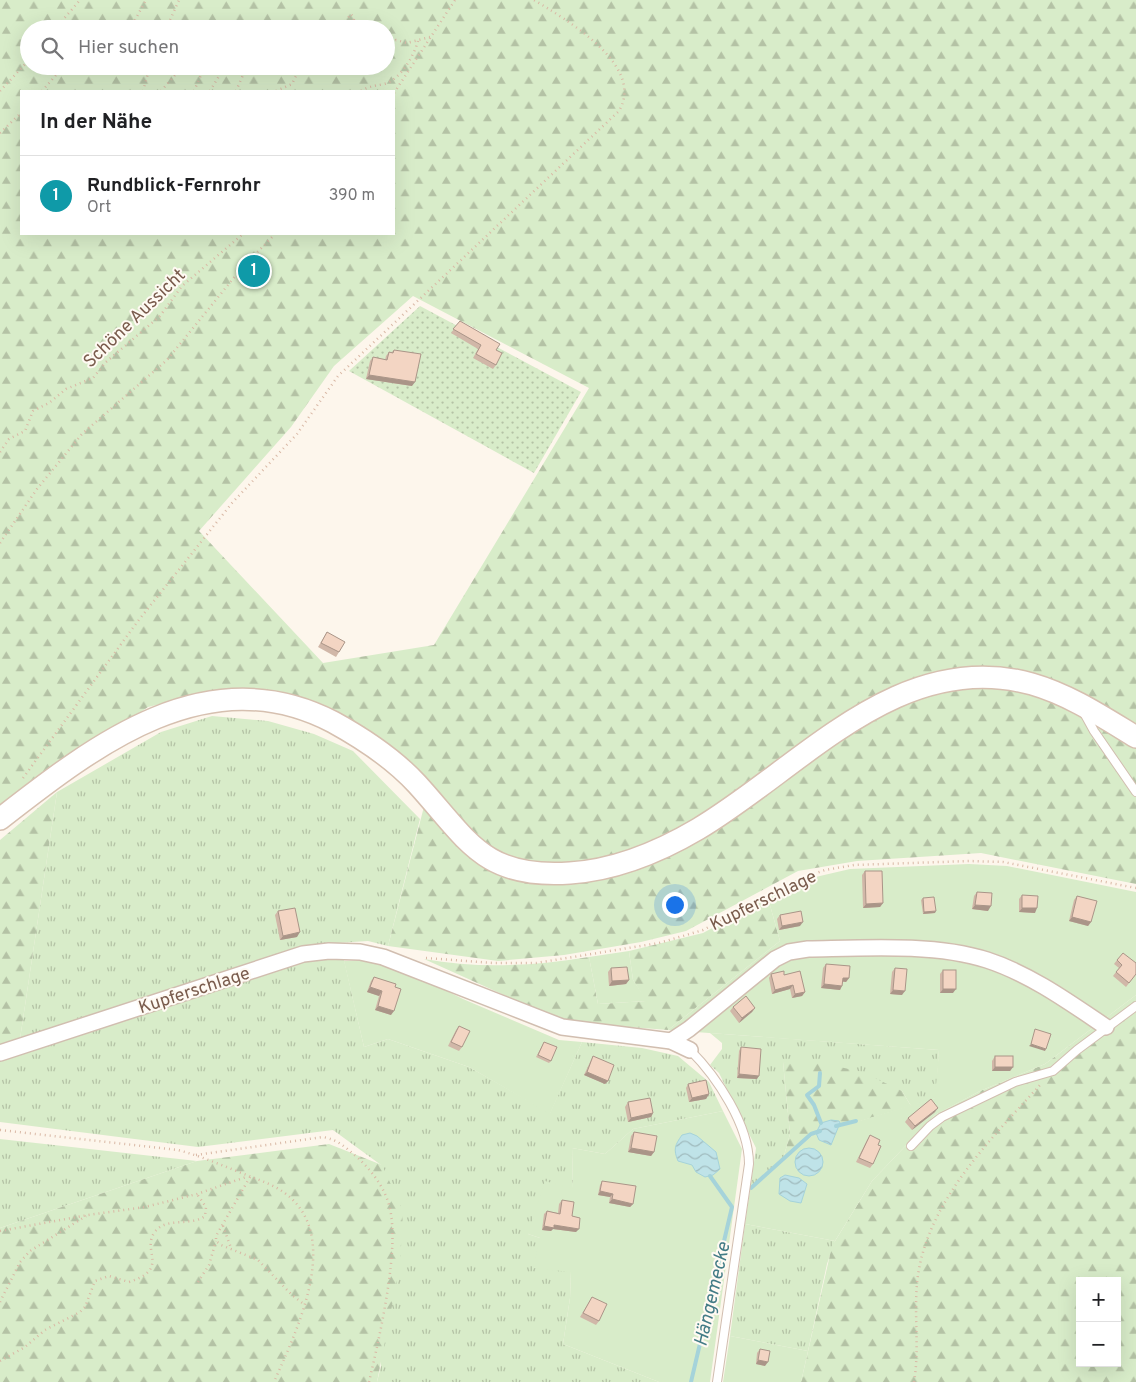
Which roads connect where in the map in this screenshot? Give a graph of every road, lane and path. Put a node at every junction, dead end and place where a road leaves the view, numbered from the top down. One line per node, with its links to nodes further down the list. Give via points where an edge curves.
1 (80, 0): 6 (path)
2 (146, 0): 7 (path)
3 (178, 0): 8 (path)
4 (455, 0): 11 (path)
5 (534, 0): 40 (path, via 614,60 623,90 619,111 338,376 296,434 232,503 144,614)
6 (63, 20)
7 (135, 20)
8 (170, 20)
9 (346, 20): 10 (path, via 351,14)
10 (354, 20)
11 (430, 37): 13 (path); 31 (path)
12 (395, 40): 13 (path)
13 (418, 41): 29 (path, via 413,55 391,81)
14 (20, 70): 30 (path)
15 (56, 75): 22 (path)
16 (147, 75): 23 (path)
17 (176, 75): 24 (path)
18 (201, 75): 25 (path)
19 (220, 75): 26 (path)
20 (243, 75): 27 (path)
21 (296, 75): 28 (path, via 292,84)
22 (43, 90)
23 (142, 90)
24 (162, 90)
25 (194, 90)
26 (211, 90)
27 (236, 90)
28 (278, 90)
29 (363, 90)
30 (0, 91)
31 (395, 91)
32 (20, 114): 33 (path)
33 (0, 133)
34 (242, 235): 36 (path, Schöne Aussicht, via 182,286 160,316 106,362 93,378 63,391 33,412 25,432 8,439)
35 (274, 235): 37 (path, via 241,269 167,360 82,434)
36 (0, 452)
37 (0, 543)
38 (1081, 705): 39 (main road); 41 (lane, via 1090,726); 42 (main road, via 1030,684 1002,679 974,678 923,686 890,699 857,718 682,839 623,863 569,873 520,870 491,860 466,841 418,785 374,746 308,711 260,700 223,699 202,703 138,726 73,763)
39 (1136, 737)
40 (21, 781)
41 (1136, 792)
42 (0, 819)
43 (1136, 888): 44 (path, Kupferschlage, via 1003,862 969,860 854,865 805,877 703,930 659,943 536,962 493,963)
44 (424, 958)
45 (1136, 1006): 46 (lane)
46 (1106, 1027): 47 (street, via 1066,1000 985,959 929,950 826,949 797,951 775,959); 50 (lane)
47 (670, 1041): 48 (street, Kupferschlage); 49 (street, Kupferschlage, via 562,1027 391,959 360,952 329,951 303,954)
48 (690, 1050): 67 (lane, via 715,1079 734,1112 749,1149)
49 (0, 1053)
50 (1053, 1071): 52 (lane, via 1015,1082 942,1117); 68 (path, via 970,1166 937,1219 918,1274)
51 (0, 1130): 53 (path, via 156,1147)
52 (911, 1146)
53 (196, 1155): 54 (path); 66 (path, via 323,1137 342,1143 374,1175 389,1205 392,1220 391,1266)
54 (249, 1176): 55 (path); 57 (path); 63 (path, via 287,1194 304,1216 311,1234 313,1258)
55 (198, 1194): 56 (path, via 145,1207); 64 (path, via 206,1207 204,1216 194,1222 177,1222 158,1229 152,1238 150,1270 129,1282 109,1276 95,1281 80,1312 45,1330)
56 (88, 1215): 58 (path); 62 (path, via 30,1251 20,1262)
57 (223, 1224): 59 (path); 60 (path)
58 (0, 1231)
59 (216, 1241): 60 (path); 61 (path, via 209,1265)
60 (232, 1250): 63 (path, via 258,1260)
61 (198, 1282)
62 (0, 1302)
63 (305, 1305): 65 (path)
64 (0, 1362)
65 (274, 1382)
66 (369, 1382)
67 (716, 1382)
68 (914, 1382)

